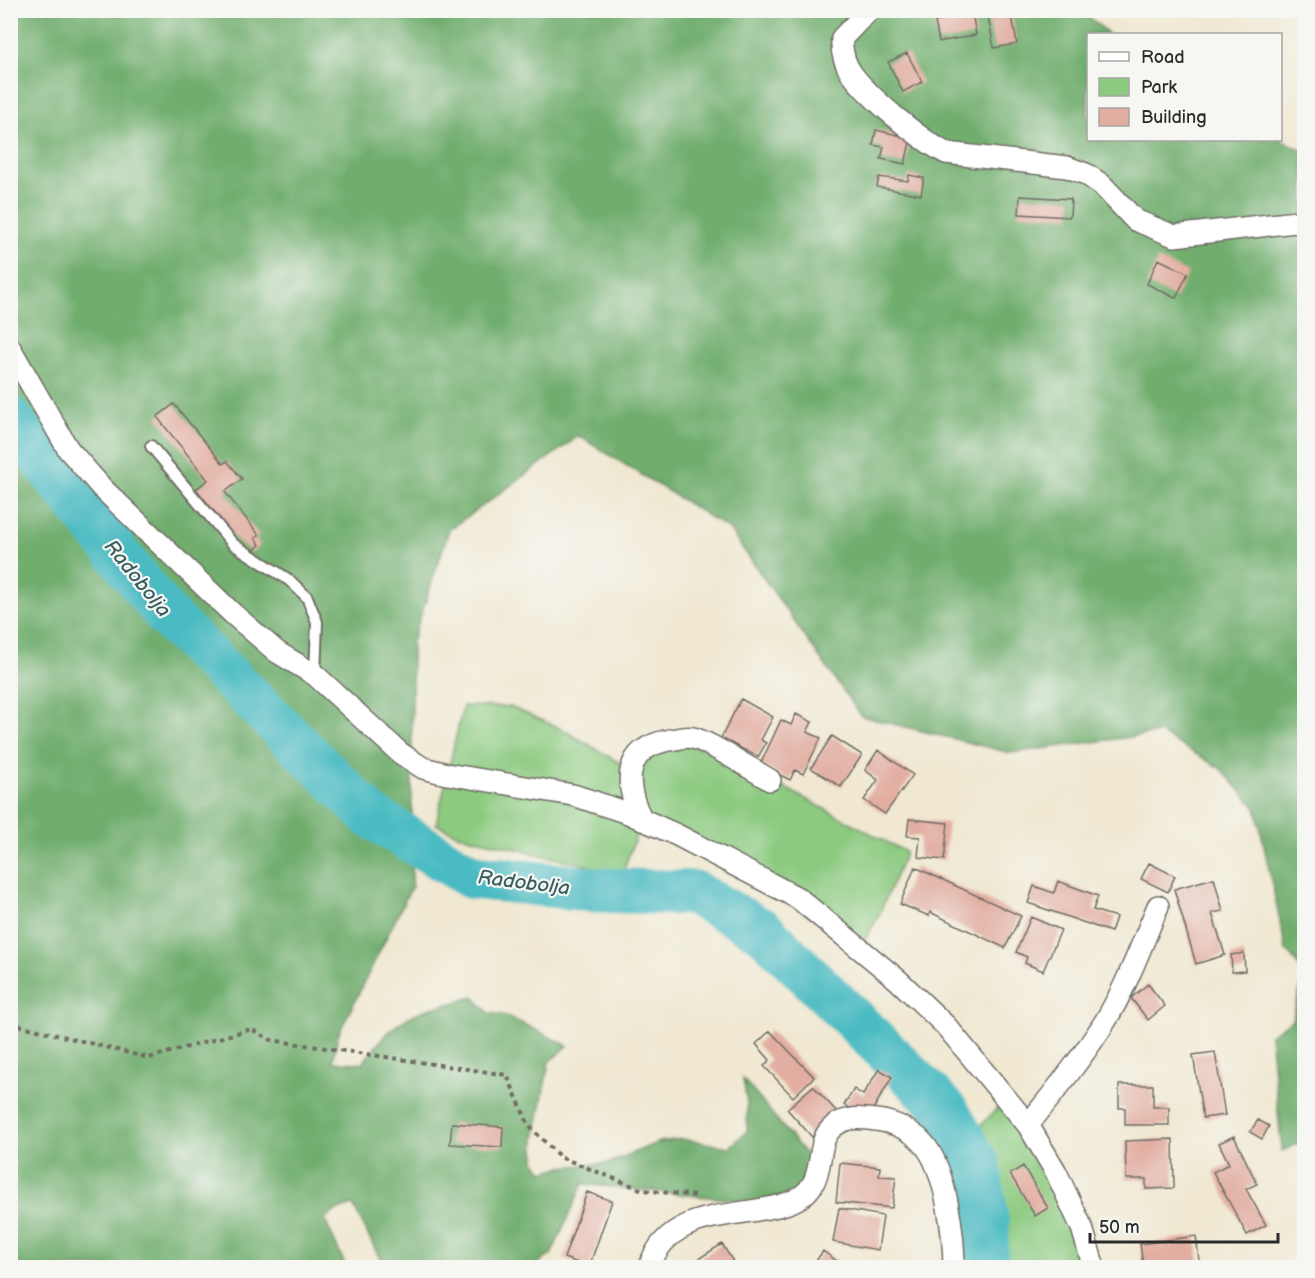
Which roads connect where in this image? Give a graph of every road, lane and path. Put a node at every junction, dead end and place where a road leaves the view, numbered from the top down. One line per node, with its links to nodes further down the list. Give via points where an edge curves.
1 (869, 10): 2 (street, via 842,38 844,60 852,74 907,126 946,153 1067,167 1102,185 1135,220 1174,236)
2 (1305, 221)
3 (10, 348): 5 (street, via 68,449 102,488 233,614 278,652)
4 (151, 446): 5 (lane, via 233,544 289,580 307,597 317,622)
5 (315, 675): 7 (street, via 400,753 423,768 573,795)
6 (770, 780): 7 (street, via 693,738 657,742 630,769 632,799)
7 (642, 820): 10 (street, via 798,898 898,980 945,1026)
8 (1158, 906): 10 (street, via 1106,1019)
9 (10, 1023): 11 (path, via 149,1058 251,1029 271,1040 507,1075 529,1126 560,1157 643,1190)
10 (1028, 1125): 14 (street, via 1082,1228)
11 (700, 1196)
12 (649, 1268): 13 (street, via 660,1244 679,1228 705,1218 786,1204 801,1197 820,1171 824,1143 831,1128 857,1118 887,1121 904,1128 927,1148 948,1211)
13 (954, 1268)
14 (1094, 1268)

